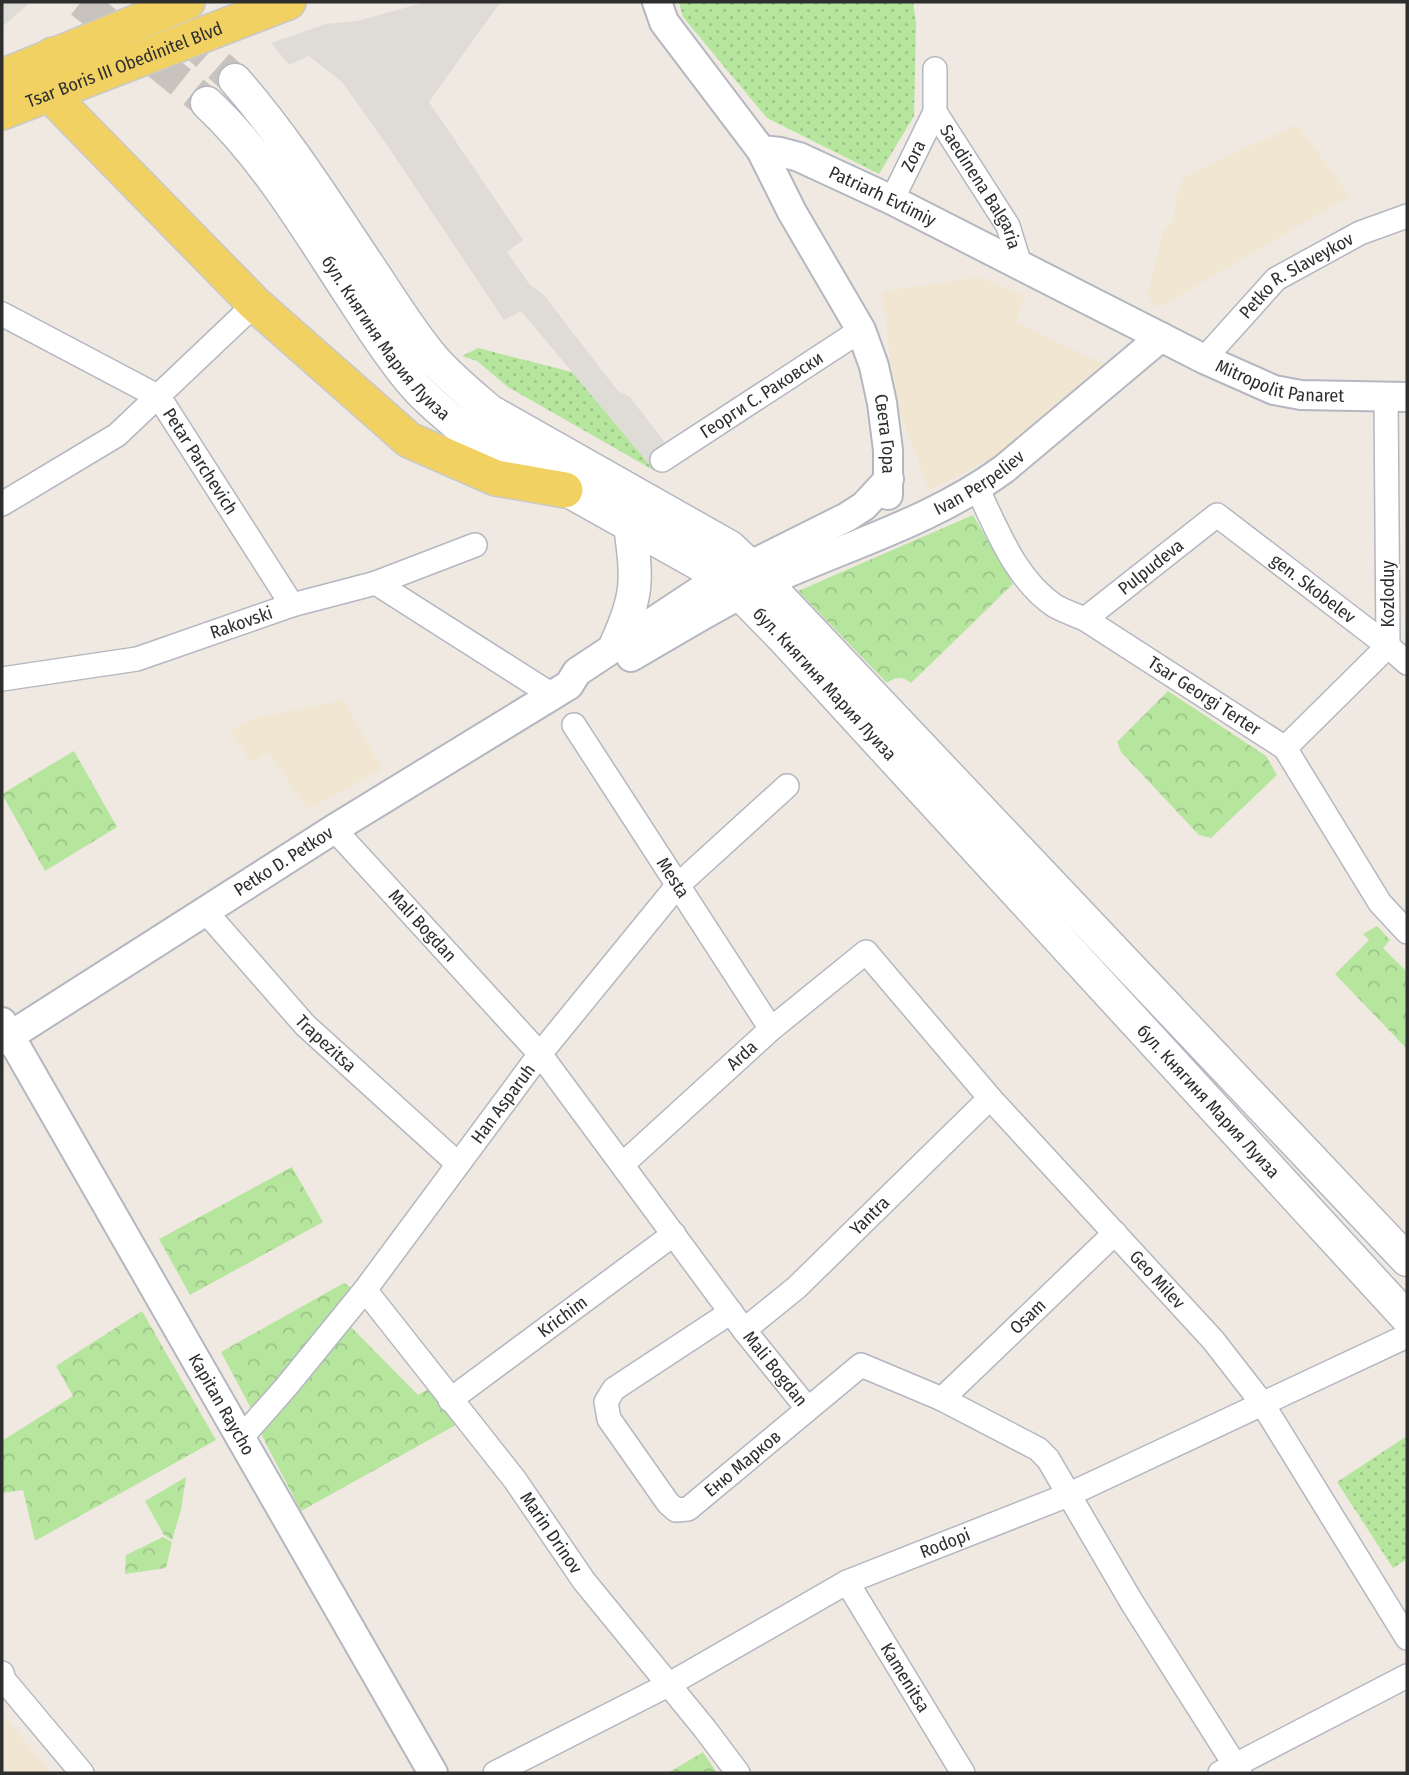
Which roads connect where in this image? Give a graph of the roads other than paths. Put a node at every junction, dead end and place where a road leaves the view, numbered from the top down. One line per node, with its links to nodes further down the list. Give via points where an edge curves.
1 (187, 2): 4 (main road, Tsar Boris III Obedinitel Blvd)
2 (288, 2): 8 (main road, Tsar Boris III Obedinitel Blvd)
3 (657, 2): 12 (street, via 664,22)
4 (53, 55): 6 (main road, Tsar Boris III Obedinitel Blvd); 8 (main road, via 44,77)
5 (935, 69): 10 (street, Saedinena Balgaria)
6 (2, 77)
7 (235, 80): 32 (main road, бул. Княгиня Мария Луиза, via 293,152 408,326 461,386 491,411 730,547)
8 (49, 93): 11 (main road, Tsar Boris III Obedinitel Blvd); 16 (main road)
9 (207, 103): 26 (main road, бул. Княгиня Мария Луиза, via 232,126 416,386 472,437)
10 (935, 111): 13 (street, Zora); 15 (street, Saedinena Balgaria, via 1008,226)
11 (2, 112)
12 (761, 150): 13 (street, Patriarh Evtimiy, via 799,157); 18 (street, Света Гора)
13 (892, 200): 15 (street, Patriarh Evtimiy)
14 (1407, 216): 20 (street, Petko R. Slaveykov, via 1360,233 1276,279)
15 (1021, 268): 19 (street, Patriarh Evtimiy)
16 (255, 304): 21 (street); 26 (main road, via 409,440 496,478)
17 (2, 314): 21 (street, Petar Parchevich)
18 (861, 330): 23 (street, Георги С. Раковски); 24 (street, Света Гора, via 882,403)
19 (1161, 337): 20 (street, Mitropolit Panaret); 25 (street, Ivan Perpeliev)
20 (1204, 359): 22 (street, Mitropolit Panaret, via 1274,390)
21 (159, 397): 27 (street, via 117,435); 34 (street, Petar Parchevich)
22 (1397, 397): 37 (street, Kozloduy)
23 (662, 460)
24 (889, 479): 30 (street, Света Гора, via 885,510); 32 (street, via 864,506)
25 (977, 488): 30 (street, Ivan Perpeliev); 35 (street, Tsar Georgi Terter, via 1026,578 1055,606)
26 (565, 490): 29 (main road, бул. Княгиня Мария Луиза)
27 (2, 504)
28 (1217, 515): 35 (street, Pulpudeva); 37 (street, gen. Skobelev)
29 (630, 525): 32 (main road, бул. Княгиня Мария Луиза); 36 (main road, via 636,583)
30 (872, 539): 32 (street, Ivan Perpeliev)
31 (475, 545): 33 (street, Rakovski)
32 (745, 580): 36 (street, Petko D. Petkov); 40 (street, Petko D. Petkov, via 581,687); 57 (main road, бул. Княгиня Мария Луиза); 59 (main road, бул. Княгиня Мария Луиза, via 799,655)
33 (376, 583): 34 (street, Rakovski); 40 (street)
34 (292, 605): 39 (street, Rakovski, via 137,659)
35 (1085, 619): 42 (street, Tsar Georgi Terter)
36 (616, 645): 40 (street, Petko D. Petkov)
37 (1388, 646): 38 (street, gen. Skobelev); 42 (street, Kozloduy)
38 (1407, 663)
39 (2, 679)
40 (560, 690): 44 (street, Petko D. Petkov)
41 (574, 725): 45 (street, Mesta)
42 (1285, 748): 47 (street, Tsar Georgi Terter, via 1380,903)
43 (787, 786): 45 (street, Han Asparuh)
44 (334, 828): 46 (street, Petko D. Petkov); 51 (street, Mali Bogdan)
45 (677, 886): 49 (street, Mesta); 51 (street, Han Asparuh)
46 (206, 912): 50 (street, Petko D. Petkov); 53 (street, Trapezitsa, via 305,1025)
47 (1407, 932)
48 (866, 953): 49 (street, Arda); 52 (street, Geo Milev)
49 (771, 1028): 54 (street, Arda)
50 (4, 1033): 66 (street, Kapitan Raycho)
51 (540, 1054): 53 (street, Han Asparuh); 54 (street, Mali Bogdan)
52 (990, 1098): 55 (street, Geo Milev); 60 (street, Yantra, via 796,1288)
53 (457, 1163): 58 (street, Han Asparuh)
54 (623, 1164): 56 (street, Mali Bogdan)
55 (1115, 1233): 62 (street, Osam); 64 (street, Geo Milev, via 1213,1340)
56 (674, 1234): 60 (street, Mali Bogdan); 63 (street, Krichim)
57 (1407, 1260)
58 (365, 1290): 63 (street, Marin Drinov); 66 (street, Han Asparuh)
59 (1407, 1318)
60 (738, 1321): 65 (street, Mali Bogdan); 68 (street, Yantra, via 614,1389 606,1402 609,1419)
61 (1407, 1336): 64 (street, Rodopi)
62 (942, 1399): 65 (street, Mali Bogdan, via 861,1365); 67 (street, Mali Bogdan, via 1038,1449)
63 (450, 1400): 73 (street, Marin Drinov)
64 (1262, 1403): 67 (street, Rodopi); 70 (street, Geo Milev)
65 (807, 1408): 68 (street, Еню Марков, via 688,1509)
66 (241, 1438): 76 (street, Kapitan Raycho)
67 (1068, 1495): 69 (street, Rodopi); 74 (street, Mali Bogdan)
68 (676, 1510)
69 (847, 1583): 73 (street, Rodopi); 79 (street, Kamenitsa)
70 (1407, 1638)
71 (2, 1673): 75 (street)
72 (1407, 1676): 74 (street)
73 (668, 1685): 77 (street, Rodopi); 78 (street, Marin Drinov)
74 (1232, 1771)
75 (82, 1773)
76 (433, 1773)
77 (495, 1773)
78 (738, 1773)
79 (963, 1773)

